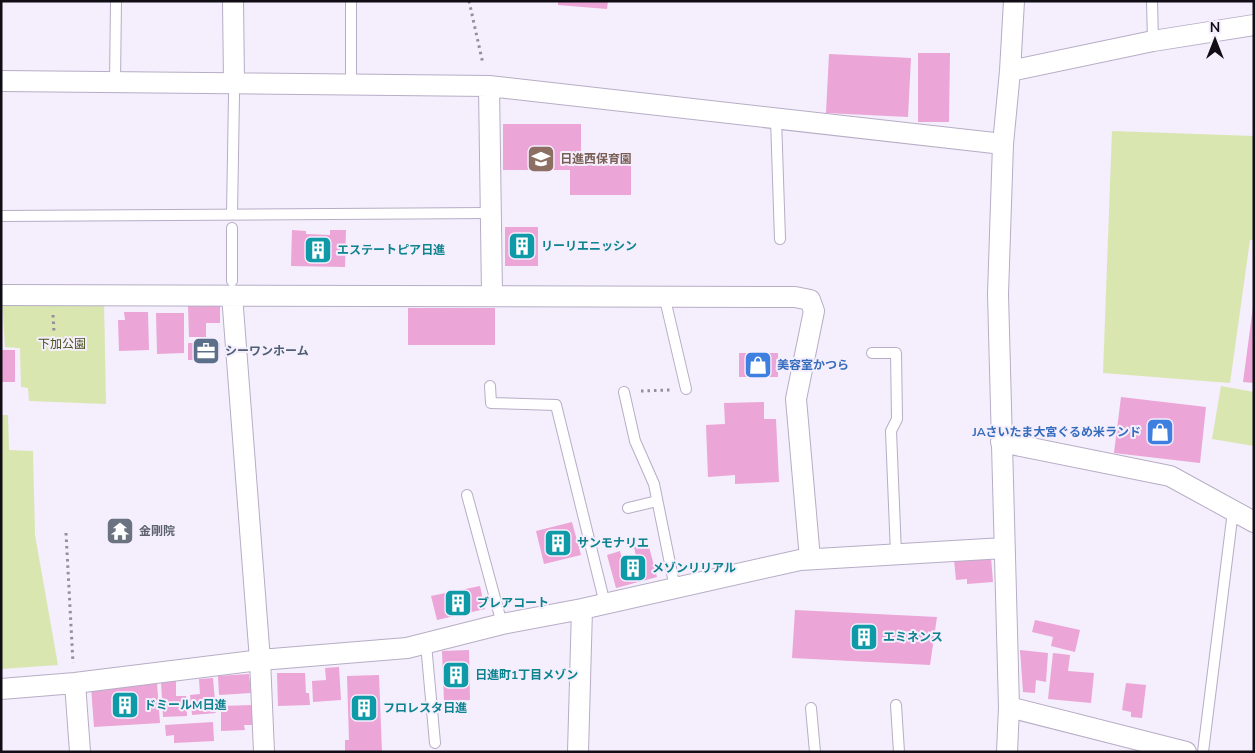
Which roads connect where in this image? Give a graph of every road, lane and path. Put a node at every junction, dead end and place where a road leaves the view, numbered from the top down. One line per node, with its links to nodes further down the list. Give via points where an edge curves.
1 (116, 1): 11 (lane)
2 (233, 1): 14 (street)
3 (352, 1): 12 (lane)
4 (469, 1): 13 (path)
5 (1014, 1): 9 (street)
6 (1152, 1): 8 (lane)
7 (1254, 26): 8 (street)
8 (1153, 41): 9 (street)
9 (1010, 71): 16 (street)
10 (1, 81): 11 (street)
11 (114, 82): 14 (street)
12 (351, 85): 13 (street); 14 (street)
13 (489, 86): 15 (street); 17 (street)
14 (234, 89): 18 (lane)
15 (776, 119): 16 (street); 21 (lane)
16 (1003, 144): 30 (street, via 998,294)
17 (489, 213): 18 (lane); 23 (street)
18 (232, 214): 19 (lane)
19 (1, 216)
20 (232, 228): 22 (lane)
21 (780, 239)
22 (232, 288): 23 (street); 24 (street); 45 (street)
23 (492, 294): 25 (street)
24 (1, 295)
25 (664, 295): 28 (lane); 39 (street, via 795,296 810,300 814,311 796,399)
26 (872, 353): 38 (lane, via 896,353 897,419 891,431)
27 (490, 386): 41 (lane, via 491,404 556,405)
28 (686, 389): 29 (path)
29 (624, 392): 32 (lane, via 635,441 654,484)
30 (1001, 442): 34 (street, via 1170,476); 37 (street)
31 (467, 494): 43 (lane)
32 (657, 502): 33 (lane); 40 (lane)
33 (628, 508)
34 (1233, 511): 35 (street); 59 (lane)
35 (1254, 522)
36 (66, 533): 46 (path)
37 (1004, 548): 38 (street); 49 (street)
38 (896, 554): 39 (street)
39 (810, 559): 40 (street)
40 (675, 588): 41 (street)
41 (605, 604): 42 (street)
42 (582, 609): 43 (street); 54 (street)
43 (502, 624): 44 (street)
44 (426, 644): 45 (street); 51 (lane)
45 (260, 660): 46 (street); 53 (street)
46 (74, 683): 47 (street); 52 (street)
47 (1, 689)
48 (896, 705): 56 (lane)
49 (1010, 707): 57 (street); 58 (street)
50 (811, 708): 55 (lane)
51 (435, 743)
52 (80, 752)
53 (264, 752)
54 (578, 752)
55 (815, 752)
56 (899, 752)
57 (1007, 752)
58 (1186, 752)
59 (1203, 752)

